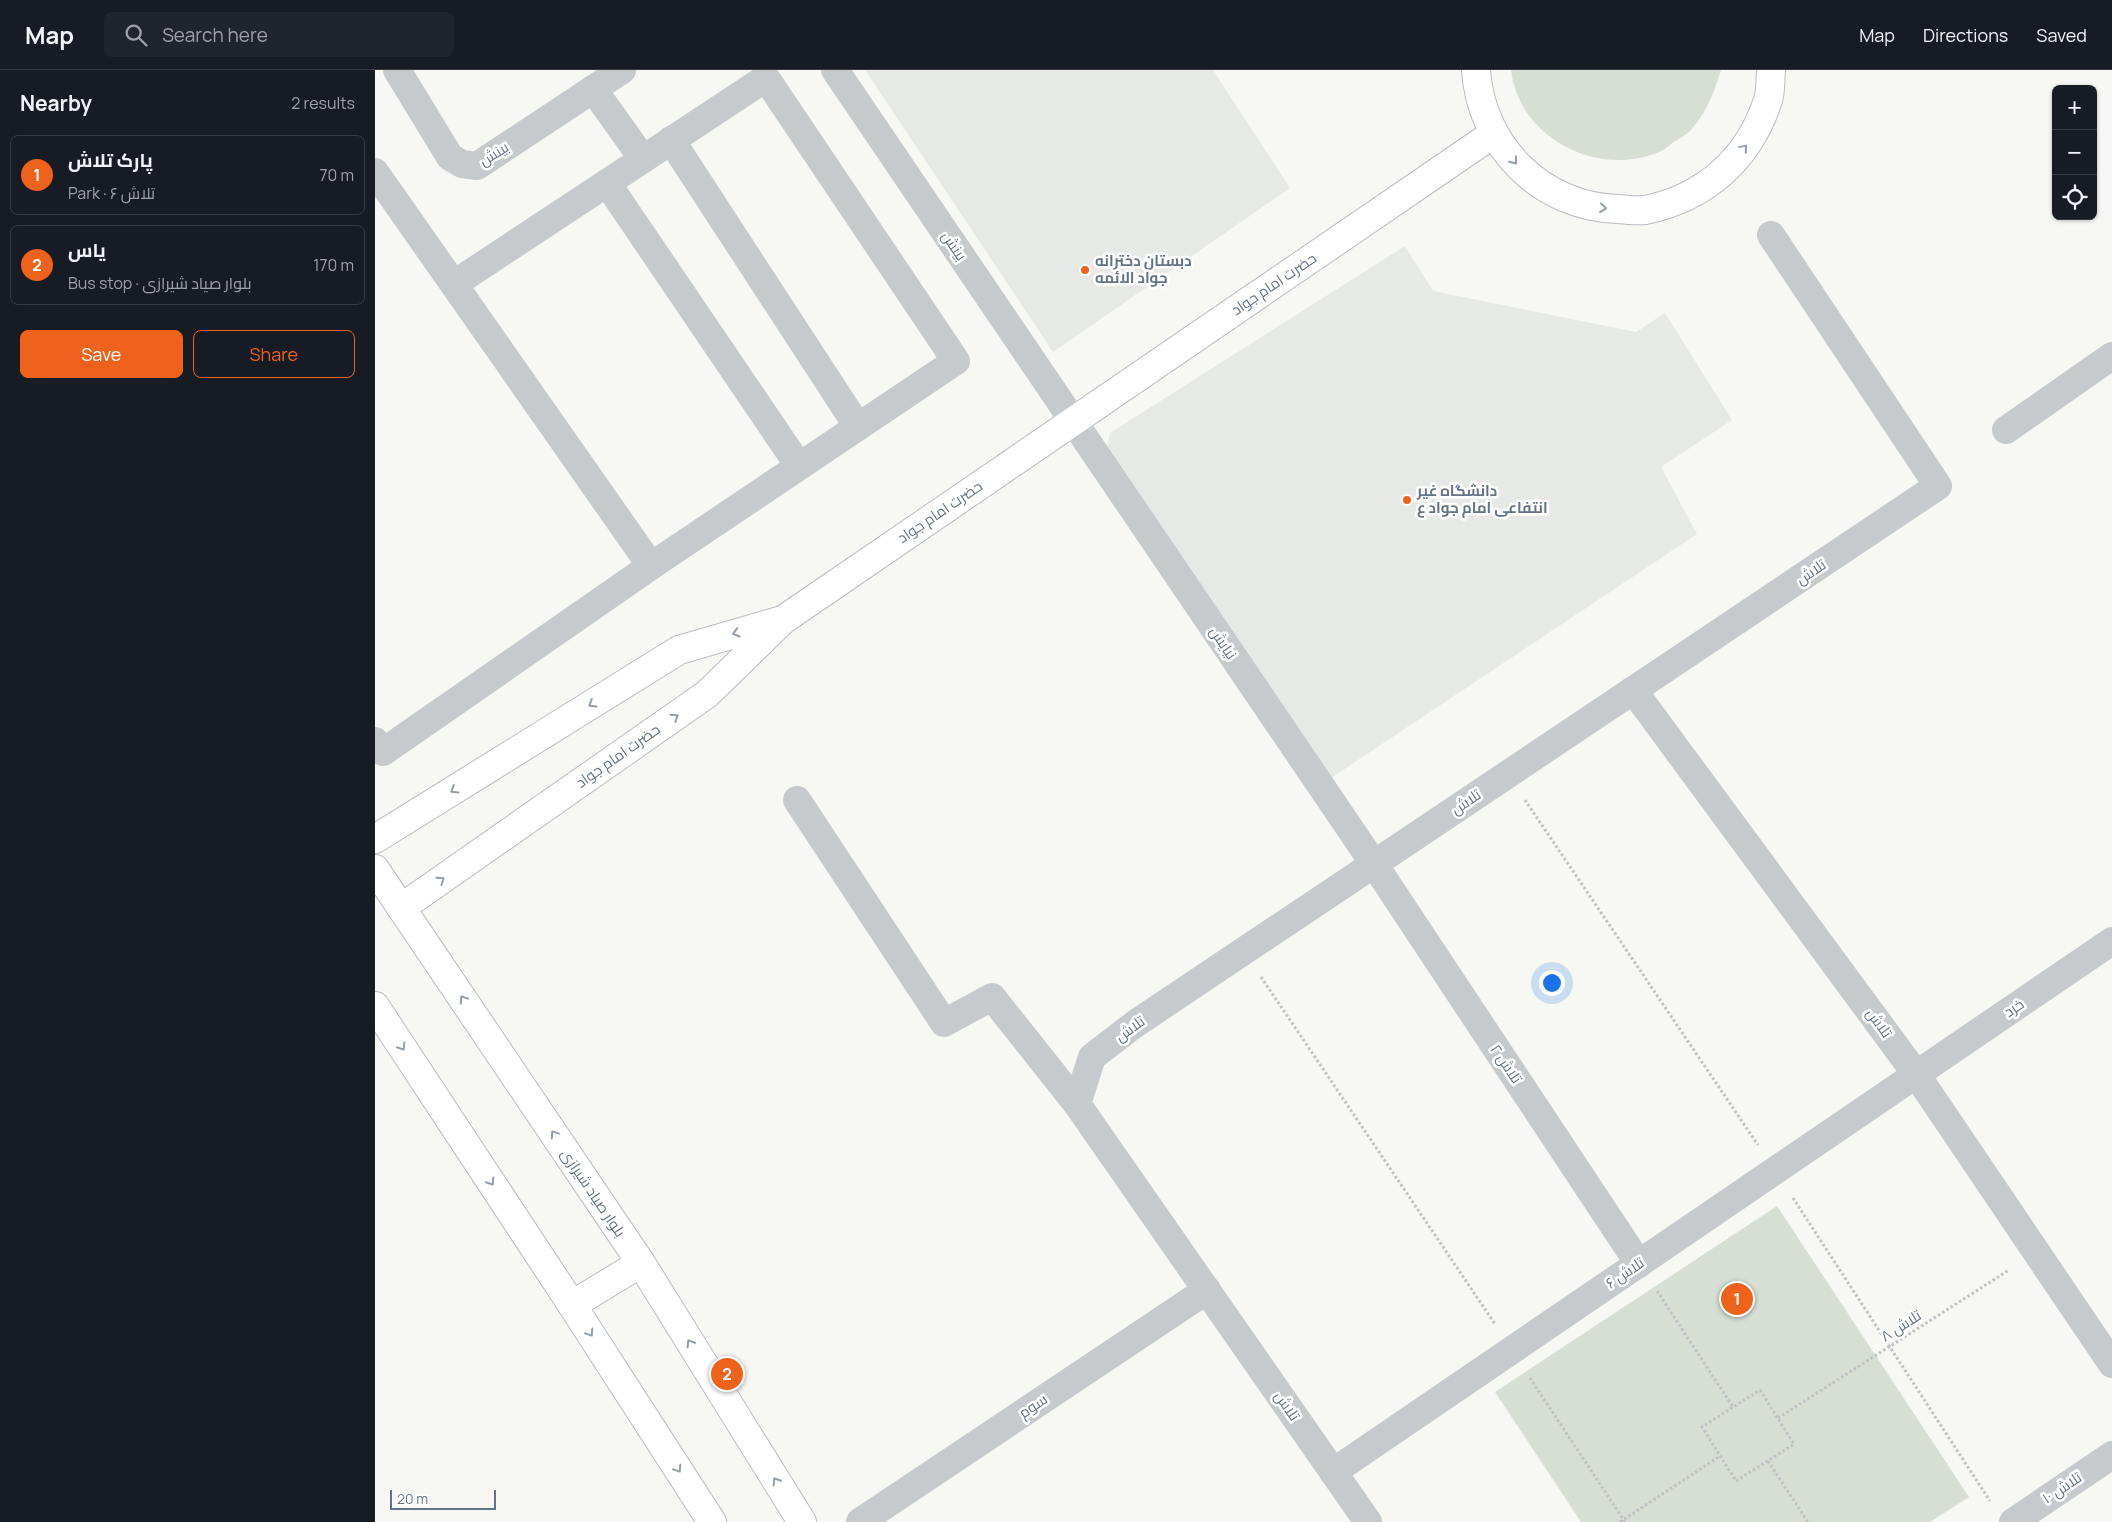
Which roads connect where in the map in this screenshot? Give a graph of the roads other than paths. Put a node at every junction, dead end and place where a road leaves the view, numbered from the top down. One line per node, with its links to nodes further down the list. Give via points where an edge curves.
1 (397, 70): 6 (street, بینش, via 450,158 469,166 477,166)
2 (622, 70): 6 (street, بینش)
3 (835, 70): 15 (street, بینش)
4 (1476, 70): 7 (street, via 1477,92)
5 (1771, 70): 7 (street, one-way to 5, via 1520,169 1556,195 1599,209 1643,210 1686,198 1723,174 1751,140 1768,99)
6 (593, 89): 9 (street)
7 (1493, 134): 15 (street, حضرت امام جواد)
8 (671, 140): 9 (street); 16 (street); 16 (street, via 766,78 956,361)
9 (643, 159): 11 (street)
10 (375, 172): 13 (street)
11 (607, 183): 13 (street); 18 (street)
12 (1771, 235): 21 (street, تلاش, via 1938,486)
13 (454, 284): 19 (street)
14 (2112, 356): 17 (street)
15 (1073, 422): 20 (street, حضرت امام جواد); 25 (street, نیایش)
16 (859, 427): 18 (street)
17 (2006, 430)
18 (799, 466): 19 (street)
19 (651, 566): 22 (street, via 383,752)
20 (783, 620): 24 (street, one-way to 24, via 679,650); 27 (street, حضرت امام جواد, one-way to 20, via 707,694)
21 (1633, 690): 25 (street, تلاش); 30 (street, تلاش)
22 (375, 741)
23 (797, 800): 31 (street, via 944,1023 992,997)
24 (375, 839)
25 (1374, 864): 31 (street, تلاش, via 1135,1024 1092,1058); 33 (street, تلاش ۲)
26 (375, 869): 27 (street, بلوار صیاد شیرازی)
27 (401, 908): 32 (street, بلوار صیاد شیرازی, one-way to 27)
28 (2112, 941): 30 (street, خرد)
29 (375, 1006): 35 (street, one-way to 35)
30 (1916, 1074): 33 (street, تلاش ۶); 36 (street, تلاش)
31 (1077, 1104): 34 (street, تلاش)
32 (641, 1263): 35 (street); 40 (street, بلوار صیاد شیرازی, one-way to 32)
33 (1639, 1264): 38 (street, تلاش ۶)
34 (1207, 1290): 38 (street, تلاش); 41 (street, سوم)
35 (572, 1304): 39 (street, one-way to 39)
36 (2112, 1364)
37 (2112, 1455): 43 (street, تلاش ۱۰)
38 (1333, 1472): 42 (street, تلاش)
39 (712, 1522)
40 (802, 1522)
41 (860, 1522)
42 (1367, 1522)
43 (2013, 1522)

